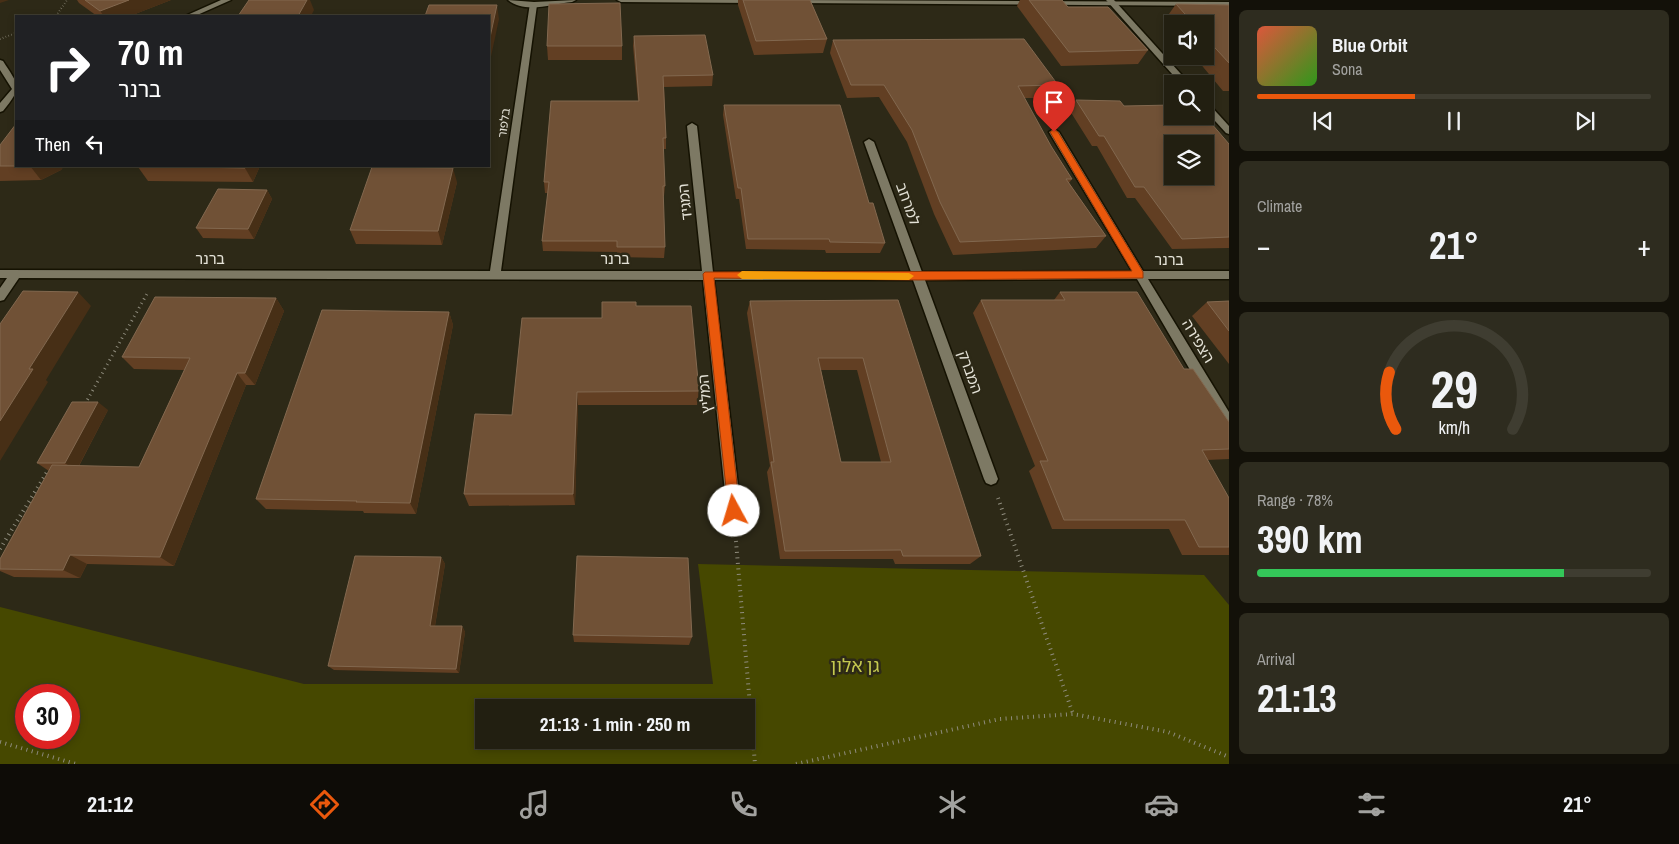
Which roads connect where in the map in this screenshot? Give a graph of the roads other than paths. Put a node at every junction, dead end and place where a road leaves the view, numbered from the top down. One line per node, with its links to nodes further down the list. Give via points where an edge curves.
1 (227, 0): 12 (street)
2 (512, 0): 11 (street)
3 (572, 0): 5 (street)
4 (621, 0): 6 (street)
5 (551, 1): 11 (street)
6 (759, 1)
7 (789, 1): 8 (street)
8 (877, 1): 9 (street)
9 (1112, 2): 10 (street); 14 (street)
10 (1229, 4)
11 (533, 5): 25 (street, בלפור)
12 (191, 15)
13 (0, 63): 15 (street)
14 (1178, 75)
15 (15, 87)
16 (15, 90): 17 (street)
17 (0, 108)
18 (1214, 115): 20 (street)
19 (692, 126): 26 (street, המגיד)
20 (1229, 131)
21 (1054, 132): 27 (street, הצפירה)
22 (869, 142): 29 (street, למרחב)
23 (0, 274): 24 (street, ברנר)
24 (16, 274): 25 (street, ברנר); 30 (street)
25 (495, 274): 26 (street, ברנר)
26 (708, 274): 29 (street, ברנר); 33 (street, המליץ)
27 (1140, 275): 28 (street, ברנר); 29 (street, ברנר); 31 (street, הצפירה)
28 (1229, 275)
29 (918, 276): 32 (street, המברק)
30 (0, 297)
31 (1229, 424)
32 (991, 479)
33 (734, 511)

